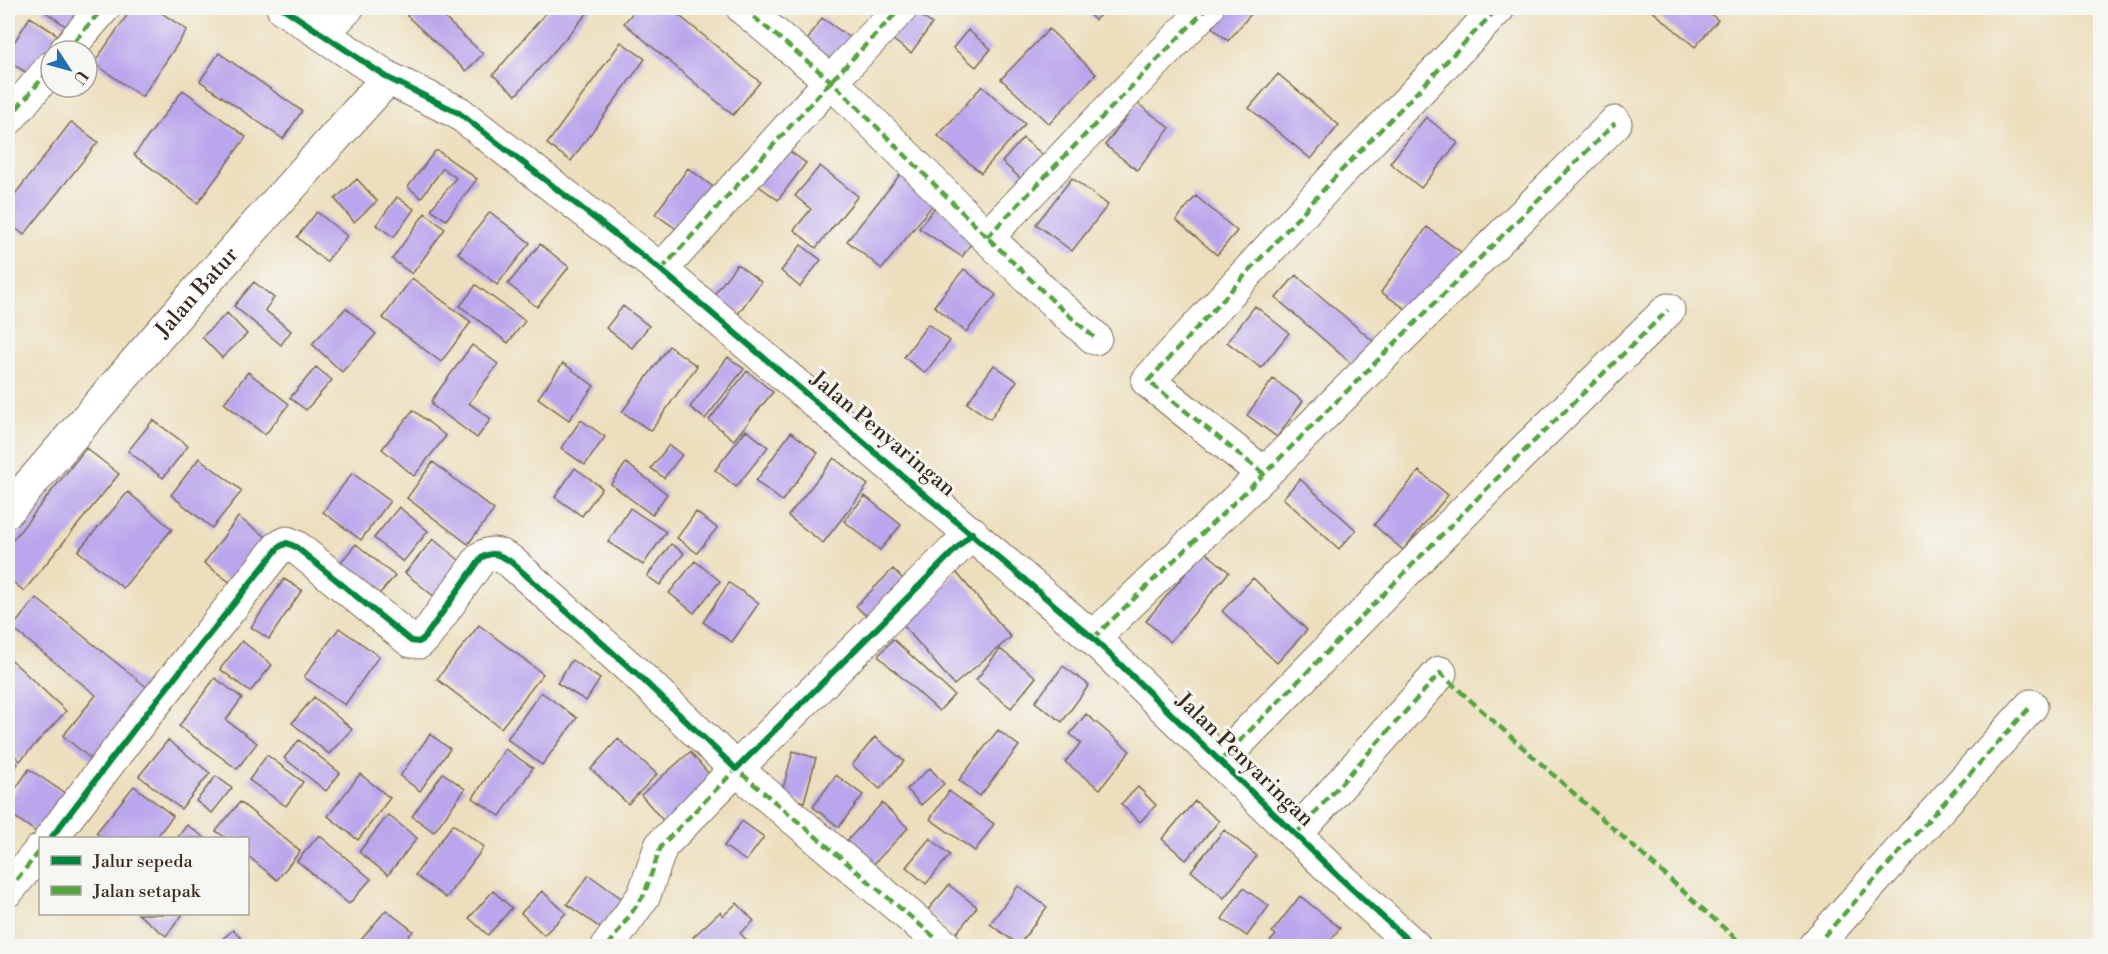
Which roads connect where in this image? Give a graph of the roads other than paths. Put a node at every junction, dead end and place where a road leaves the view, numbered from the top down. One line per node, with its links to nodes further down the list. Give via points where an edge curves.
1 (103, 8): 9 (street)
2 (283, 8): 8 (street, Jalan Penyaringan)
3 (347, 8): 8 (street)
4 (743, 8): 11 (street)
5 (901, 8): 11 (street)
6 (1207, 8): 15 (street)
7 (1498, 8): 19 (street, via 1148,381)
8 (323, 33): 10 (street, Jalan Penyaringan)
9 (76, 39)
10 (388, 78): 16 (street, Jalan Penyaringan, via 459,113); 20 (street, Jalan Batur)
11 (831, 81): 15 (street); 16 (street)
12 (39, 82): 13 (street)
13 (8, 119)
14 (1615, 123): 19 (street)
15 (987, 237): 18 (street)
16 (661, 270): 21 (street, Jalan Penyaringan)
17 (1668, 310): 25 (street)
18 (1095, 338)
19 (1264, 474): 22 (street)
20 (8, 510)
21 (972, 533): 22 (street, Jalan Penyaringan); 26 (street)
22 (1093, 638): 25 (street, Jalan Penyaringan)
23 (1440, 673): 27 (street)
24 (2031, 706): 34 (street)
25 (1220, 761): 27 (street, Jalan Penyaringan)
26 (736, 769): 28 (street, via 639,676 498,554 489,553 481,558 419,642 411,641 287,543 279,547); 31 (street, via 661,846 644,895); 32 (street)
27 (1295, 835): 33 (street, Jalan Penyaringan)
28 (52, 837)
29 (39, 852): 30 (street)
30 (8, 890)
31 (608, 946)
32 (945, 946)
33 (1414, 946)
34 (1815, 946)

